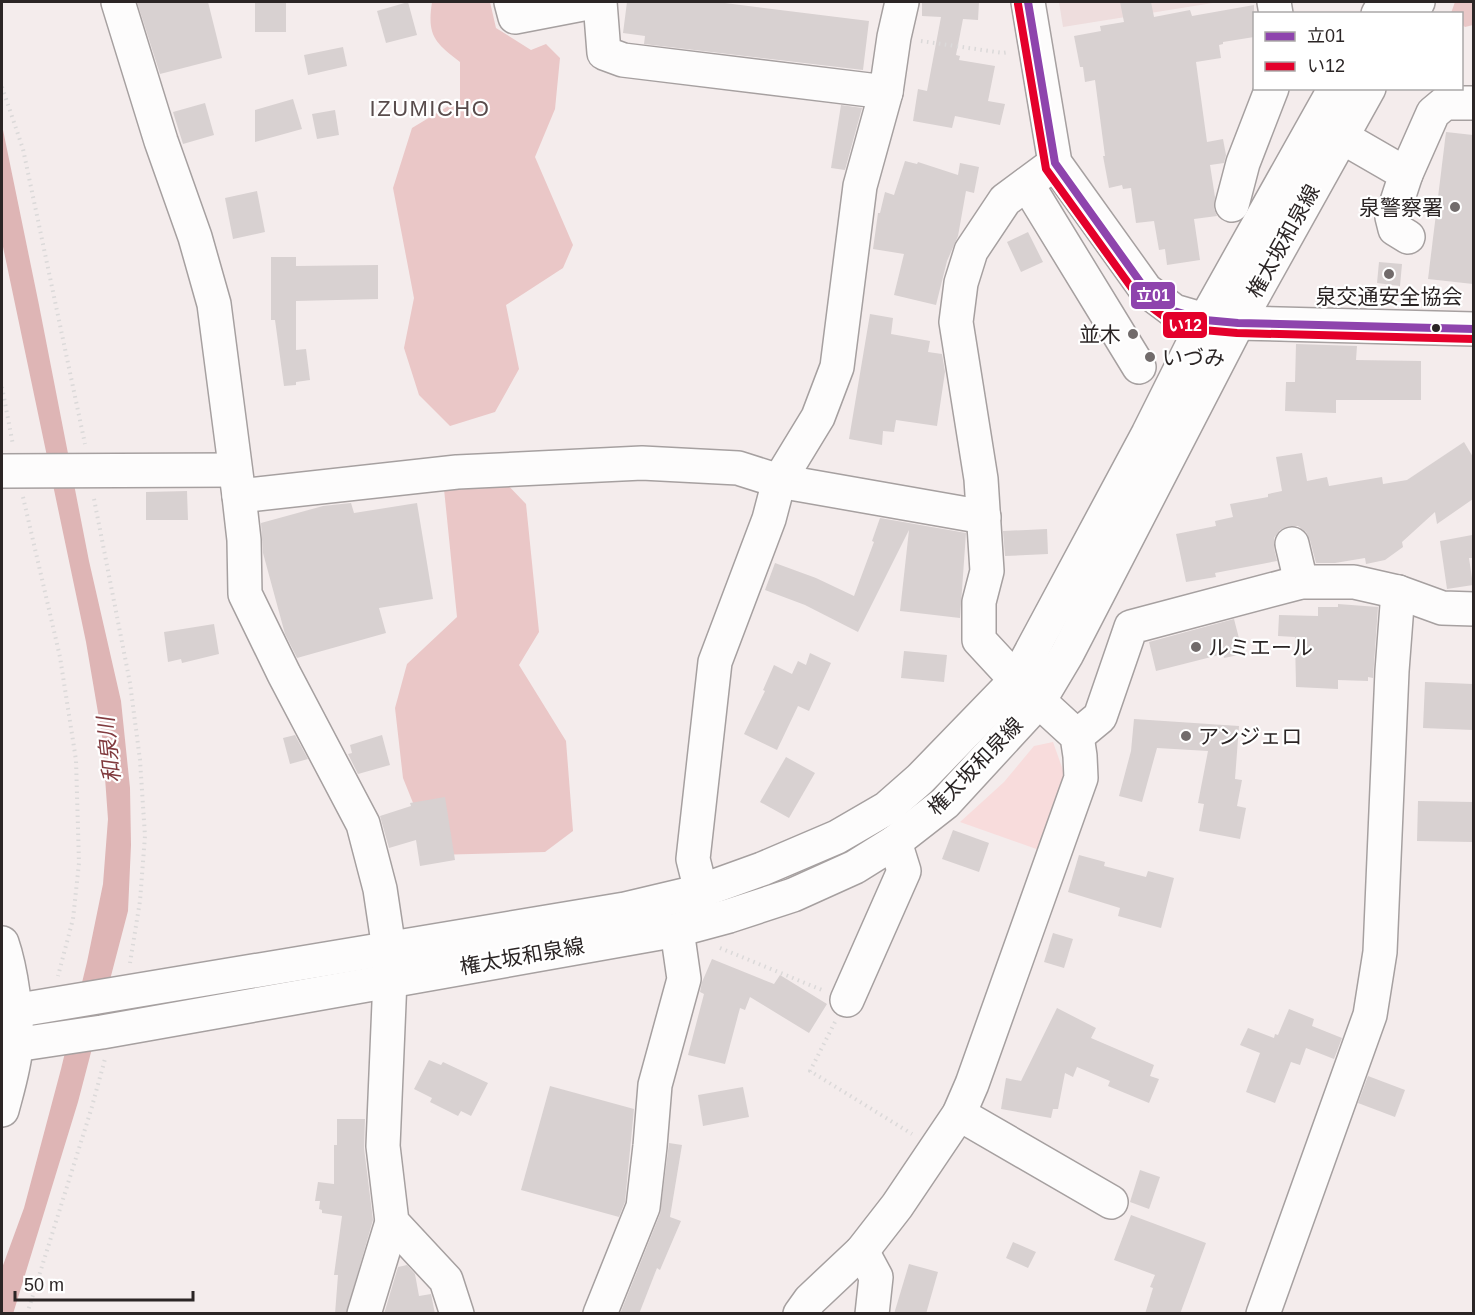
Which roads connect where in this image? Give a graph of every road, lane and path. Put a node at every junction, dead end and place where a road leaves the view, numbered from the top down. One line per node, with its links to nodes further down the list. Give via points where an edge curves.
1 (118, 2): 29 (street, via 214,304)
2 (511, 2): 3 (street, via 515,17)
3 (593, 2)
4 (600, 2): 13 (street, via 604,53 623,60)
5 (902, 2): 7 (street)
6 (1028, 2): 8 (street)
7 (894, 38): 8 (path, via 1003,53); 13 (street)
8 (1035, 46): 16 (street)
9 (2, 87): 26 (path, via 23,149)
10 (1271, 90): 19 (street, via 1243,163)
11 (1334, 90): 21 (street, 権太坂和泉線)
12 (1368, 90): 15 (street, 権太坂和泉線)
13 (886, 92): 28 (street, via 860,186 837,367 818,417)
14 (1473, 104): 17 (street, via 1445,103 1433,113)
15 (1342, 137): 17 (street); 22 (street, 権太坂和泉線)
16 (1055, 163): 18 (street); 21 (street, via 1146,290 1174,311)
17 (1407, 174): 20 (street, via 1392,218 1395,230)
18 (1027, 184): 24 (street); 30 (street, via 1005,200 971,251 961,283 956,322)
19 (1232, 205)
20 (1408, 237)
21 (1205, 320): 22 (street); 35 (street, 権太坂和泉線)
22 (1238, 323): 23 (street); 35 (street, 権太坂和泉線, via 1067,654)
23 (1473, 328)
24 (1139, 367)
25 (2, 387): 27 (path)
26 (86, 470): 27 (street); 29 (street); 43 (path, via 130,683 145,836 140,901)
27 (16, 471): 45 (path, via 60,657 76,760 79,863)
28 (779, 481): 29 (street, via 738,468 642,463); 30 (street); 38 (street, via 769,519 716,662 693,859)
29 (237, 483): 42 (street, via 245,594 363,824 380,889)
30 (984, 517): 35 (street, via 987,571 979,602 979,640)
31 (1292, 543): 32 (street)
32 (1301, 582): 33 (street, via 1354,582); 36 (street, via 1131,627 1101,717)
33 (1398, 592): 34 (street, via 1442,608); 61 (street, via 1380,952 1370,1015)
34 (1473, 609)
35 (1027, 690): 36 (street); 37 (street, 権太坂和泉線, via 945,803); 38 (street, 権太坂和泉線, via 887,808 837,837)
36 (1077, 736): 50 (street, via 1081,778)
37 (895, 842): 39 (street, 権太坂和泉線, via 855,867 793,895); 44 (street, via 904,871)
38 (701, 891): 42 (street, 権太坂和泉線)
39 (677, 930): 42 (street, 権太坂和泉線); 58 (street, via 684,979 655,1085 643,1207)
40 (2, 944): 46 (street, via 7,959)
41 (719, 947): 44 (path)
42 (389, 964): 43 (street, 権太坂和泉線); 47 (street, 権太坂和泉線); 53 (street, via 383,1146)
43 (120, 994): 45 (street, 権太坂和泉線)
44 (847, 1000): 51 (path, via 810,1071)
45 (58, 1005): 46 (street)
46 (8, 1013): 48 (street)
47 (107, 1031): 48 (street, 権太坂和泉線); 55 (path, via 91,1110)
48 (9, 1046): 49 (street)
49 (2, 1110)
50 (958, 1114): 51 (street); 52 (street)
51 (936, 1149): 54 (street)
52 (1111, 1202)
53 (392, 1222): 56 (street); 57 (street, via 446,1280)
54 (862, 1251): 59 (street); 60 (street, via 876,1277)
55 (27, 1314)
56 (364, 1314)
57 (457, 1314)
58 (600, 1314)
59 (800, 1314)
60 (872, 1314)
61 (1263, 1314)

